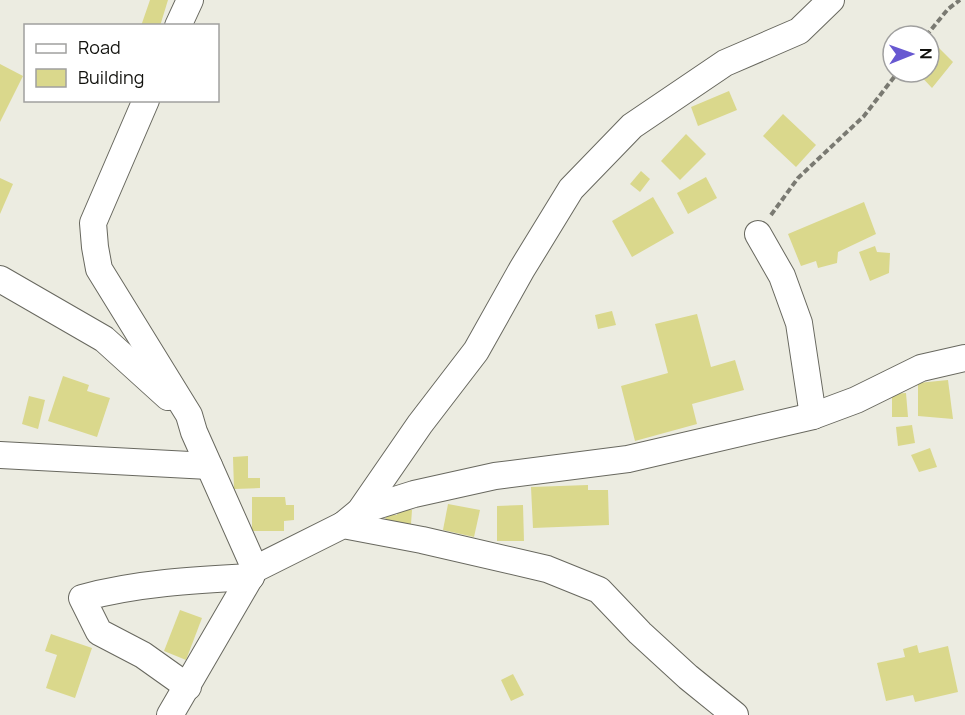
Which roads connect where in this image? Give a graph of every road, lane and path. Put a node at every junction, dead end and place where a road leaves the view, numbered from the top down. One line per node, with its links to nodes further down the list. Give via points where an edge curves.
1 (190, 0): 4 (street)
2 (831, 0): 15 (street, via 799,31 725,63 632,126 571,189 476,351)
3 (960, 0): 5 (path)
4 (179, 24)
5 (936, 24)
6 (889, 84): 8 (path, via 864,116 798,178)
7 (145, 102): 11 (street, via 93,223 95,247 99,269)
8 (758, 234): 12 (street, via 782,276 800,323)
9 (0, 279): 11 (street, via 104,339)
10 (965, 358): 12 (street, via 921,369)
11 (189, 415): 14 (street)
12 (813, 416): 15 (street, via 628,459 495,476 414,494)
13 (0, 455): 14 (street)
14 (209, 466): 16 (street)
15 (352, 518): 16 (street); 19 (street, via 422,540 547,569 599,590 640,633)
16 (253, 573): 17 (street); 17 (street, via 182,580 82,598 99,632)
17 (188, 687): 18 (street)
18 (170, 715)
19 (735, 715)

